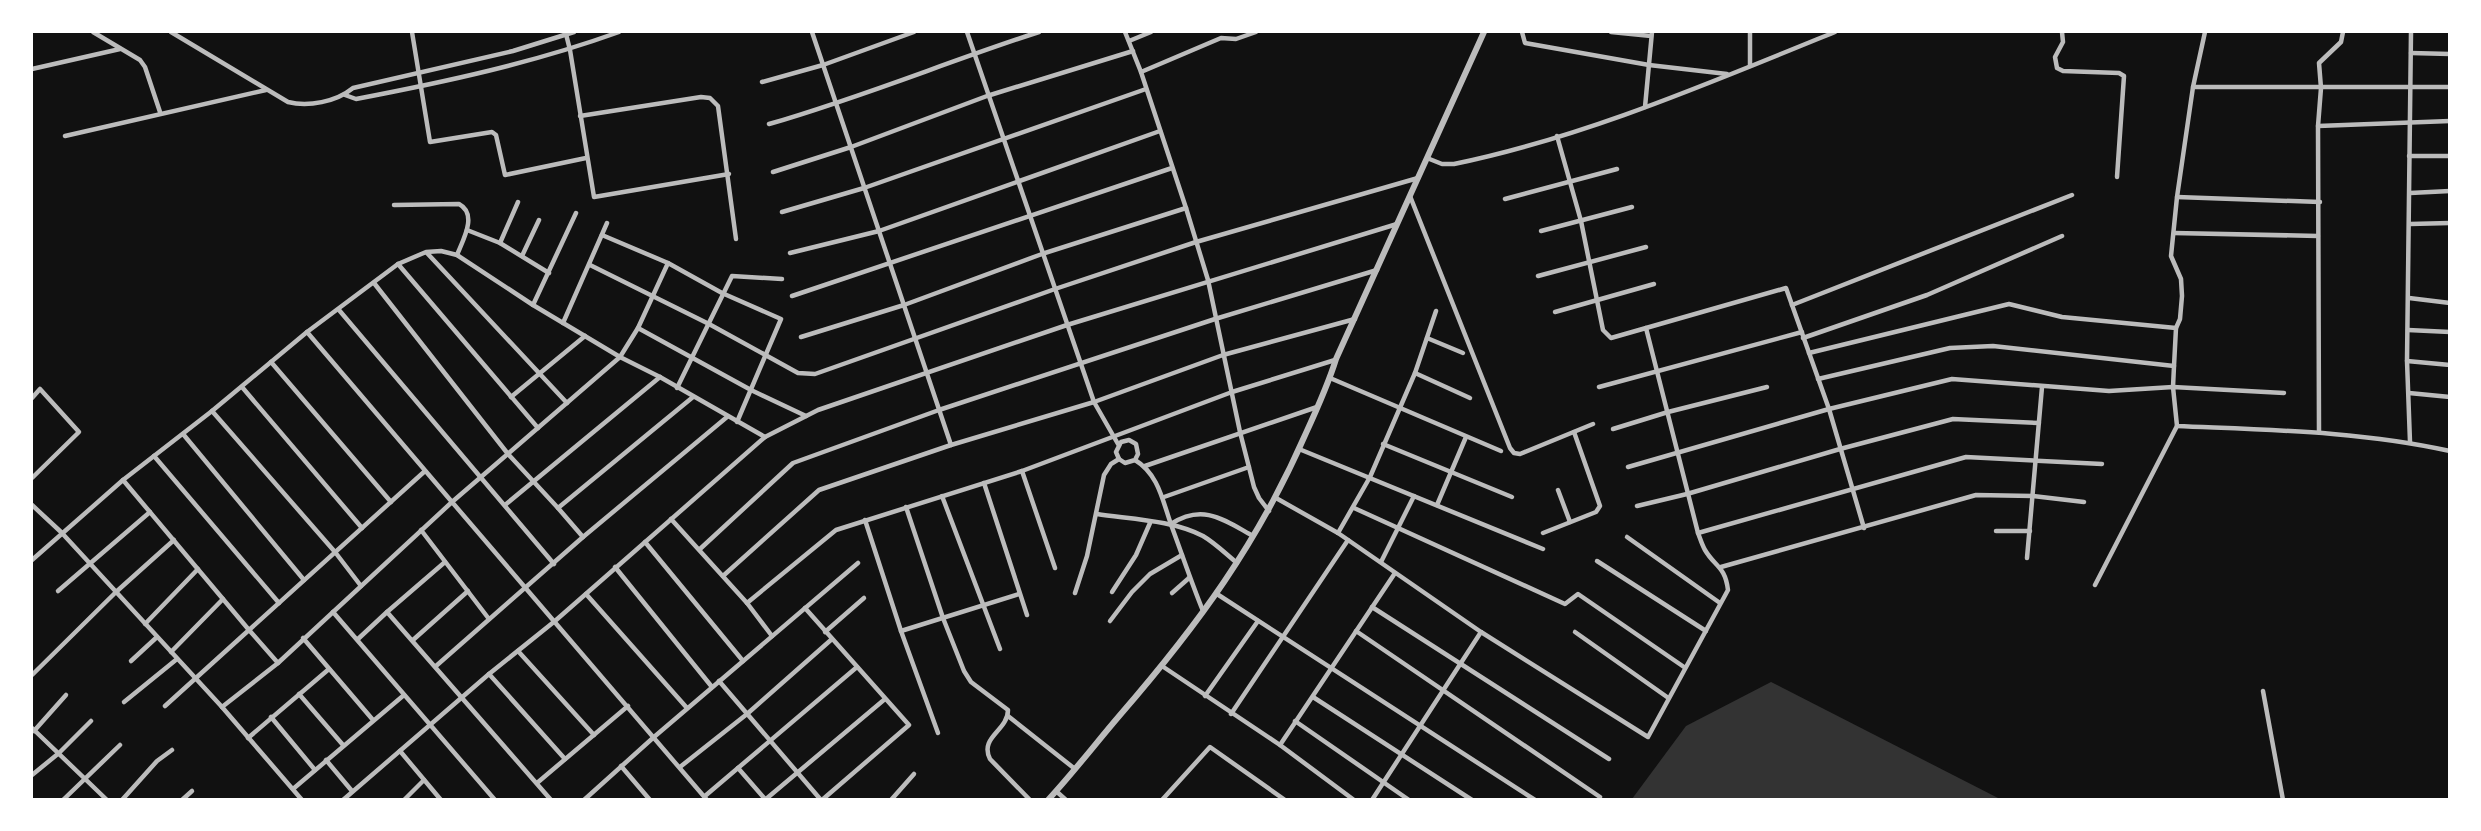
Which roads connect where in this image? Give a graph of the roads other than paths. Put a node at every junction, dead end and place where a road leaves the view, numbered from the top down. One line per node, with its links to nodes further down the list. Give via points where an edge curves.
1 (93, 32): 27 (street)
2 (171, 32): 47 (street)
3 (412, 32): 38 (street)
4 (574, 32): 23 (street)
5 (619, 32): 28 (street)
6 (812, 32): 33 (street)
7 (915, 32): 33 (street)
8 (967, 32): 30 (street)
9 (1039, 32): 30 (street)
10 (1125, 32): 26 (street)
11 (1151, 32): 26 (street)
12 (1234, 32): 25 (street)
13 (1256, 32): 25 (street)
14 (1484, 32): 66 (street)
15 (1522, 32): 34 (street, via 1525,43)
16 (1611, 32): 24 (street)
17 (1751, 32): 35 (street)
18 (1835, 32): 35 (street)
19 (2062, 32): 71 (street, via 2057,68 2124,76)
20 (2205, 32): 42 (street)
21 (2343, 32): 45 (street, via 2341,42 2319,63)
22 (2411, 32): 31 (street)
23 (566, 34): 28 (street); 38 (street)
24 (1652, 34): 34 (street)
25 (1236, 39): 37 (street, via 1221,38)
26 (1129, 41): 29 (street)
27 (121, 48): 36 (street); 52 (street, via 145,67)
28 (570, 50): 41 (street); 53 (street)
29 (1133, 51): 37 (street); 49 (street)
30 (974, 53): 49 (street); 50 (street)
31 (2411, 53): 32 (street); 43 (street)
32 (2449, 54)
33 (823, 65): 40 (street); 50 (street)
34 (1649, 65): 39 (street); 51 (street)
35 (1750, 66): 39 (street)
36 (32, 69)
37 (1141, 72): 46 (street)
38 (418, 73): 41 (street); 48 (street, via 353,88)
39 (1728, 75): 51 (street)
40 (762, 82)
41 (421, 87): 48 (street, via 356,99); 65 (street, via 430,142 492,132 505,175)
42 (2193, 87): 45 (street); 80 (street)
43 (2411, 87): 44 (street); 45 (street); 54 (street)
44 (2449, 87)
45 (2321, 88): 57 (street)
46 (1146, 89): 58 (street); 61 (street)
47 (267, 90): 48 (street, via 299,105); 52 (street)
48 (345, 95)
49 (987, 96): 61 (street); 62 (street)
50 (836, 105): 56 (street); 62 (street)
51 (1645, 107): 60 (street)
52 (160, 112): 59 (street)
53 (580, 117): 65 (street); 70 (street, via 710,98 718,106)
54 (2410, 121): 55 (street); 57 (street); 63 (street)
55 (2449, 121)
56 (769, 124)
57 (2318, 125): 83 (street)
58 (1160, 131): 67 (street); 74 (street)
59 (65, 136)
60 (1557, 136): 66 (street, via 1454,164); 73 (street)
61 (1003, 140): 74 (street); 75 (street)
62 (850, 147): 69 (street); 75 (street)
63 (2409, 156): 64 (street); 77 (street)
64 (2449, 156)
65 (586, 158): 70 (street, via 594,197)
66 (1427, 158): 72 (street)
67 (1172, 168): 86 (street); 89 (street)
68 (1617, 169): 73 (street)
69 (773, 172)
70 (729, 174): 103 (street)
71 (2118, 177)
72 (1418, 178): 78 (street); 104 (street)
73 (1570, 180): 81 (street); 91 (street)
74 (1017, 181): 89 (street); 97 (street)
75 (864, 188): 87 (street); 97 (street)
76 (2449, 191): 77 (street)
77 (2410, 193): 95 (street)
78 (1410, 195): 93 (street); 204 (street, via 1510,448 1520,454)
79 (2072, 195): 133 (street)
80 (2177, 197): 83 (street); 99 (street)
81 (1505, 199)
82 (518, 202): 105 (street)
83 (2320, 202): 102 (street)
84 (394, 205): 96 (street, via 459,204 469,214)
85 (1632, 207): 91 (street)
86 (1186, 208): 104 (street); 109 (street)
87 (782, 212)
88 (576, 213): 118 (street)
89 (1030, 216): 109 (street); 115 (street)
90 (539, 220): 111 (street)
91 (1581, 221): 98 (street); 112 (street)
92 (607, 223): 100 (street)
93 (1398, 223): 117 (street); 121 (street)
94 (2449, 223): 95 (street)
95 (2410, 224): 128 (street)
96 (467, 230): 105 (street); 110 (street)
97 (879, 231): 108 (street); 115 (street)
98 (1541, 231)
99 (2174, 233): 102 (street); 144 (street, via 2171,256 2181,279 2182,296)
100 (602, 235): 113 (street); 116 (street)
101 (2062, 236): 148 (street, via 1927,295)
102 (2318, 236): 205 (street)
103 (736, 239)
104 (1196, 242): 121 (street); 124 (street)
105 (500, 243): 111 (street)
106 (1646, 247): 112 (street)
107 (426, 252): 110 (street); 114 (street); 166 (street)
108 (790, 253)
109 (1042, 254): 124 (street); 132 (street)
110 (457, 255): 131 (street)
111 (522, 256): 118 (street)
112 (1589, 261): 119 (street); 129 (street)
113 (668, 263): 125 (street); 126 (street)
114 (398, 264): 122 (street); 182 (street)
115 (890, 264): 127 (street); 132 (street)
116 (590, 265): 126 (street); 139 (street)
117 (1378, 269): 137 (street); 138 (street)
118 (550, 273): 131 (street)
119 (1538, 276)
120 (782, 279): 125 (street, via 732,276)
121 (1208, 280): 137 (street); 141 (street)
122 (374, 283): 134 (street); 219 (street)
123 (1654, 284): 129 (street)
124 (1055, 289): 141 (street); 151 (street)
125 (722, 293): 140 (street); 155 (street, via 780,319)
126 (653, 296): 140 (street); 142 (street)
127 (793, 296)
128 (2409, 298): 130 (street); 145 (street)
129 (1596, 300): 136 (street); 143 (street, via 1606,335 1611,338)
130 (2449, 303)
131 (533, 305): 139 (street)
132 (904, 305): 150 (street); 151 (street)
133 (1792, 305): 143 (street, via 1786,288); 148 (street)
134 (338, 310): 146 (street); 233 (street)
135 (1436, 311): 152 (street)
136 (1555, 312)
137 (1215, 319): 156 (street); 162 (street)
138 (1356, 319): 156 (street); 159 (street)
139 (563, 323): 149 (street)
140 (709, 324): 155 (street); 157 (street)
141 (1067, 325): 162 (street); 167 (street)
142 (638, 328): 157 (street); 158 (street)
143 (1646, 328): 165 (street)
144 (2176, 328): 154 (street, via 2062,317 2009,304); 164 (street)
145 (2408, 330): 147 (street); 160 (street)
146 (307, 332): 161 (street); 228 (street)
147 (2449, 332)
148 (1802, 335): 154 (street); 165 (street)
149 (585, 336): 158 (street); 166 (street)
150 (801, 337)
151 (915, 338): 155 (street, via 815,374 798,373); 167 (street)
152 (1427, 338): 153 (street); 168 (street)
153 (1463, 353)
154 (1809, 353): 171 (street)
155 (765, 355): 178 (street)
156 (1223, 355): 179 (street); 187 (street)
157 (694, 357): 177 (street); 178 (street)
158 (620, 358): 169 (street); 188 (street)
159 (1336, 359): 170 (street); 179 (street)
160 (2407, 361): 163 (street); 181 (street)
161 (271, 362): 172 (street); 246 (street)
162 (1081, 364): 187 (street); 192 (street)
163 (2449, 365)
164 (2174, 366): 171 (street, via 1993,346 1950,348); 176 (street)
165 (1659, 371): 173 (street); 194 (street)
166 (540, 373): 182 (street); 188 (street)
167 (927, 373): 192 (street); 195 (street)
168 (1415, 373): 186 (street); 190 (street)
169 (660, 377): 177 (street); 235 (street)
170 (1330, 378): 189 (street); 190 (street)
171 (1818, 379): 191 (street)
172 (242, 387): 193 (street); 267 (street)
173 (1599, 387)
174 (1767, 387): 194 (street)
175 (2042, 387): 176 (street, via 2109,391); 191 (street, via 1952,379); 198 (street)
176 (2173, 387): 180 (street); 200 (street)
177 (677, 388): 183 (street)
178 (751, 390): 195 (street); 197 (street)
179 (1232, 392): 203 (street); 207 (street)
180 (2284, 393)
181 (2409, 393): 184 (street); 210 (street)
182 (511, 397): 201 (street)
183 (694, 397): 196 (street); 253 (street)
184 (2449, 397)
185 (32, 398): 232 (street, via 40,390 79,432)
186 (1470, 398)
187 (1094, 402): 207 (street); 213 (street)
188 (567, 403): 201 (street)
189 (1318, 406): 203 (street); 214 (street)
190 (1400, 408): 209 (street); 212 (street)
191 (1829, 409): 215 (street); 218 (street)
192 (939, 410): 213 (street); 282 (street, via 793,463)
193 (212, 411): 206 (street); 284 (street)
194 (1668, 412): 202 (street); 218 (street)
195 (806, 416): 208 (street)
196 (727, 417): 197 (street); 276 (street)
197 (737, 422): 208 (street)
198 (2039, 423): 215 (street, via 1953,419); 223 (street)
199 (1593, 424): 204 (street)
200 (2177, 426): 205 (street); 303 (street)
201 (538, 428): 219 (street)
202 (1613, 429)
203 (1240, 432): 225 (street); 226 (street)
204 (1574, 432): 263 (street, via 1600,506)
205 (2319, 432): 210 (street)
206 (183, 434): 220 (street); 302 (street)
207 (1112, 435): 211 (street); 229 (street)
208 (765, 437): 261 (street)
209 (1466, 437): 217 (street); 230 (street)
210 (2410, 442): 216 (street)
211 (1118, 444): 221 (street); 222 (street, via 1129,440 1136,444)
212 (1383, 444): 230 (street); 231 (street)
213 (951, 445): 300 (street, via 819,491)
214 (1299, 449): 231 (street); 245 (street)
215 (1840, 449): 237 (street); 239 (street)
216 (2449, 451)
217 (1501, 452)
218 (1677, 453): 227 (street); 239 (street)
219 (508, 454): 233 (street); 235 (street)
220 (153, 456): 234 (street); 317 (street)
221 (1119, 459): 222 (street, via 1125,463); 259 (street, via 1104,474)
222 (1135, 460): 225 (street)
223 (2036, 460): 224 (street); 237 (street, via 1966,457); 242 (street)
224 (2102, 464)
225 (1145, 466): 243 (street)
226 (1249, 467): 243 (street); 256 (street, via 1259,498)
227 (1628, 467)
228 (425, 471): 246 (street); 247 (street)
229 (1022, 471): 236 (street); 298 (street)
230 (1452, 472): 244 (street); 251 (street)
231 (1370, 477): 241 (street); 255 (street)
232 (32, 478)
233 (479, 478): 247 (street); 250 (street)
234 (123, 480): 257 (street); 272 (street)
235 (533, 482): 250 (street); 253 (street)
236 (984, 483): 240 (street); 313 (street)
237 (1851, 488): 268 (street); 275 (street)
238 (1558, 490): 263 (street)
239 (1688, 494): 252 (street); 275 (street)
240 (942, 496): 254 (street); 320 (street)
241 (1414, 496): 251 (street); 266 (street)
242 (2033, 496): 248 (street); 268 (street, via 1976,495); 271 (street)
243 (1164, 497): 265 (street)
244 (1512, 497)
245 (1276, 498): 256 (street); 273 (street)
246 (391, 502): 267 (street)
247 (452, 502): 269 (street); 305 (street)
248 (2084, 502)
249 (32, 505): 258 (street)
250 (505, 505): 294 (street)
251 (1437, 505): 283 (street)
252 (1637, 506)
253 (558, 508): 276 (street)
254 (906, 508): 262 (street); 327 (street)
255 (1354, 508): 266 (street); 273 (street)
256 (1269, 511): 277 (street)
257 (150, 512): 279 (street); 291 (street)
258 (41, 514): 260 (street); 272 (street)
259 (1097, 514): 264 (street); 310 (street)
260 (32, 517)
261 (671, 519): 281 (street); 282 (street)
262 (865, 520): 318 (street, via 836,530); 334 (street)
263 (1570, 522): 274 (street)
264 (1150, 523): 265 (street); 309 (street)
265 (1171, 524): 277 (street, via 1194,513 1207,514); 285 (street); 293 (street, via 1202,536)
266 (1399, 527): 290 (street); 359 (street, via 1565,604 1578,594)
267 (362, 528): 284 (street)
268 (1864, 528): 296 (street)
269 (421, 530): 289 (street); 304 (street)
270 (1996, 531): 271 (street)
271 (2030, 531): 286 (street)
272 (61, 532): 287 (street); 291 (street)
273 (1338, 533): 280 (street)
274 (1543, 533)
275 (1698, 533): 296 (street)
276 (583, 537): 294 (street)
277 (1254, 537): 293 (street)
278 (1627, 537): 319 (street)
279 (174, 540): 297 (street); 307 (street)
280 (1348, 540): 290 (street); 343 (street)
281 (645, 542): 295 (street); 352 (street)
282 (700, 549): 300 (street)
283 (1543, 549)
284 (335, 552): 302 (street); 304 (street)
285 (1182, 555): 301 (street); 330 (street, via 1150,574)
286 (2027, 558)
287 (32, 560)
288 (1597, 561): 336 (street)
289 (445, 562): 308 (street); 324 (street)
290 (1381, 562): 299 (street)
291 (89, 563): 306 (street); 307 (street)
292 (858, 563): 322 (street)
293 (1237, 563): 314 (street)
294 (554, 564): 305 (street)
295 (615, 567): 312 (street); 365 (street)
296 (1721, 567): 319 (street, via 1728,590)
297 (198, 569): 316 (street); 332 (street)
298 (1055, 569)
299 (1395, 573): 321 (street); 338 (street)
300 (723, 576): 318 (street)
301 (1189, 578): 311 (street); 325 (street)
302 (304, 580): 317 (street)
303 (2095, 585)
304 (361, 586): 323 (street)
305 (526, 589): 328 (street); 329 (street)
306 (58, 591)
307 (116, 592): 332 (street); 362 (street)
308 (468, 592): 328 (street); 346 (street)
309 (1112, 592)
310 (1075, 593)
311 (1172, 593)
312 (586, 594): 329 (street); 380 (street)
313 (1019, 594): 320 (street); 326 (street)
314 (1217, 594): 325 (street); 331 (street)
315 (864, 598): 337 (street)
316 (223, 599): 333 (street); 349 (street)
317 (279, 603): 333 (street)
318 (747, 603): 340 (street)
319 (1720, 603): 336 (street)
320 (983, 606): 327 (street); 347 (street)
321 (1372, 607): 335 (street); 354 (street)
322 (806, 608): 337 (street); 340 (street)
323 (333, 612): 342 (street); 344 (street)
324 (387, 612): 344 (street); 346 (street)
325 (1204, 613): 356 (street)
326 (1027, 615)
327 (943, 618): 334 (street); 383 (street, via 971,682 1004,706)
328 (489, 619): 355 (street)
329 (555, 621): 348 (street); 378 (street)
330 (1110, 621)
331 (1258, 621): 343 (street); 371 (street)
332 (145, 624): 341 (street)
333 (249, 630): 353 (street); 363 (street)
334 (901, 631): 391 (street)
335 (1356, 631): 358 (street); 366 (street)
336 (1706, 631): 359 (street)
337 (825, 632): 345 (street)
338 (1481, 632): 354 (street); 373 (street, via 1648,737)
339 (1575, 632): 373 (street)
340 (772, 636): 352 (street)
341 (157, 637): 349 (street); 351 (street)
342 (303, 638): 353 (street); 360 (street)
343 (1284, 638): 358 (street); 382 (street)
344 (358, 639): 370 (street)
345 (832, 639): 357 (street); 381 (street)
346 (413, 640): 355 (street)
347 (1000, 649)
348 (518, 651): 361 (street); 392 (street)
349 (170, 652): 350 (street)
350 (177, 659): 363 (street); 376 (street)
351 (131, 661)
352 (743, 661): 364 (street)
353 (278, 663): 379 (street)
354 (1460, 663): 366 (street); 404 (street)
355 (436, 666): 374 (street)
356 (1162, 666): 371 (street); 410 (street)
357 (857, 667): 375 (street); 395 (street)
358 (1331, 667): 372 (street); 388 (street)
359 (1685, 667): 373 (street)
360 (329, 669): 368 (street); 385 (street)
361 (489, 674): 374 (street); 403 (street)
362 (32, 676)
363 (196, 679): 377 (street); 379 (street)
364 (719, 681): 365 (street); 381 (street)
365 (712, 687): 380 (street)
366 (1441, 691): 388 (street); 422 (street)
367 (2263, 691): 449 (street)
368 (299, 694): 384 (street); 398 (street)
369 (66, 695): 390 (street)
370 (404, 695): 385 (street); 389 (street)
371 (1205, 696): 382 (street)
372 (1313, 697): 387 (street); 402 (street)
373 (1667, 697)
374 (461, 698): 389 (street); 416 (street)
375 (885, 699): 411 (street); 438 (street, via 909,725)
376 (124, 702)
377 (165, 706)
378 (628, 706): 392 (street); 393 (street)
379 (222, 707): 394 (street)
380 (687, 708): 393 (street)
381 (747, 713): 395 (street); 407 (street)
382 (1231, 714): 397 (street)
383 (1008, 716): 410 (street); 440 (street, via 989,740 986,752)
384 (271, 717): 394 (street); 409 (street)
385 (373, 720): 398 (street)
386 (91, 721): 401 (street)
387 (1296, 721): 397 (street); 417 (street)
388 (1420, 724): 402 (street); 448 (street)
389 (431, 725): 400 (street); 434 (street)
390 (33, 729): 401 (street)
391 (938, 733)
392 (594, 735): 403 (street)
393 (654, 737): 406 (street); 407 (street)
394 (248, 738): 418 (street)
395 (771, 741): 408 (street); 411 (street)
396 (120, 745): 414 (street)
397 (1280, 745): 444 (street)
398 (343, 746): 405 (street)
399 (172, 750): 428 (street)
400 (400, 751): 415 (street); 421 (street)
401 (59, 753): 413 (street); 414 (street)
402 (1402, 753): 417 (street); 447 (street)
403 (565, 759): 416 (street)
404 (1609, 759)
405 (326, 760): 409 (street); 421 (street)
406 (621, 766): 436 (street); 437 (street)
407 (680, 767): 423 (street)
408 (738, 768): 423 (street); 424 (street)
409 (315, 769): 418 (street)
410 (1075, 769): 420 (street)
411 (797, 772): 424 (street); 438 (street)
412 (914, 774): 439 (street)
413 (32, 775)
414 (86, 779): 426 (street); 427 (street)
415 (424, 780): 432 (street); 433 (street)
416 (537, 783): 435 (street)
417 (1383, 783): 445 (street); 446 (street)
418 (293, 789): 430 (street)
419 (192, 791): 429 (street)
420 (1056, 791): 441 (street); 442 (street)
421 (352, 792): 431 (street)
422 (1600, 797)
423 (706, 798)
424 (766, 799)
425 (1164, 799): 443 (street, via 1210,747)
426 (63, 800)
427 (107, 800)
428 (122, 800)
429 (182, 800)
430 (302, 800)
431 (343, 800)
432 (404, 800)
433 (441, 800)
434 (495, 800)
435 (551, 800)
436 (584, 800)
437 (650, 800)
438 (821, 800)
439 (891, 800)
440 (1030, 800)
441 (1048, 800)
442 (1066, 800)
443 (1285, 800)
444 (1354, 800)
445 (1372, 800)
446 (1409, 800)
447 (1472, 800)
448 (1535, 800)
449 (2283, 800)

